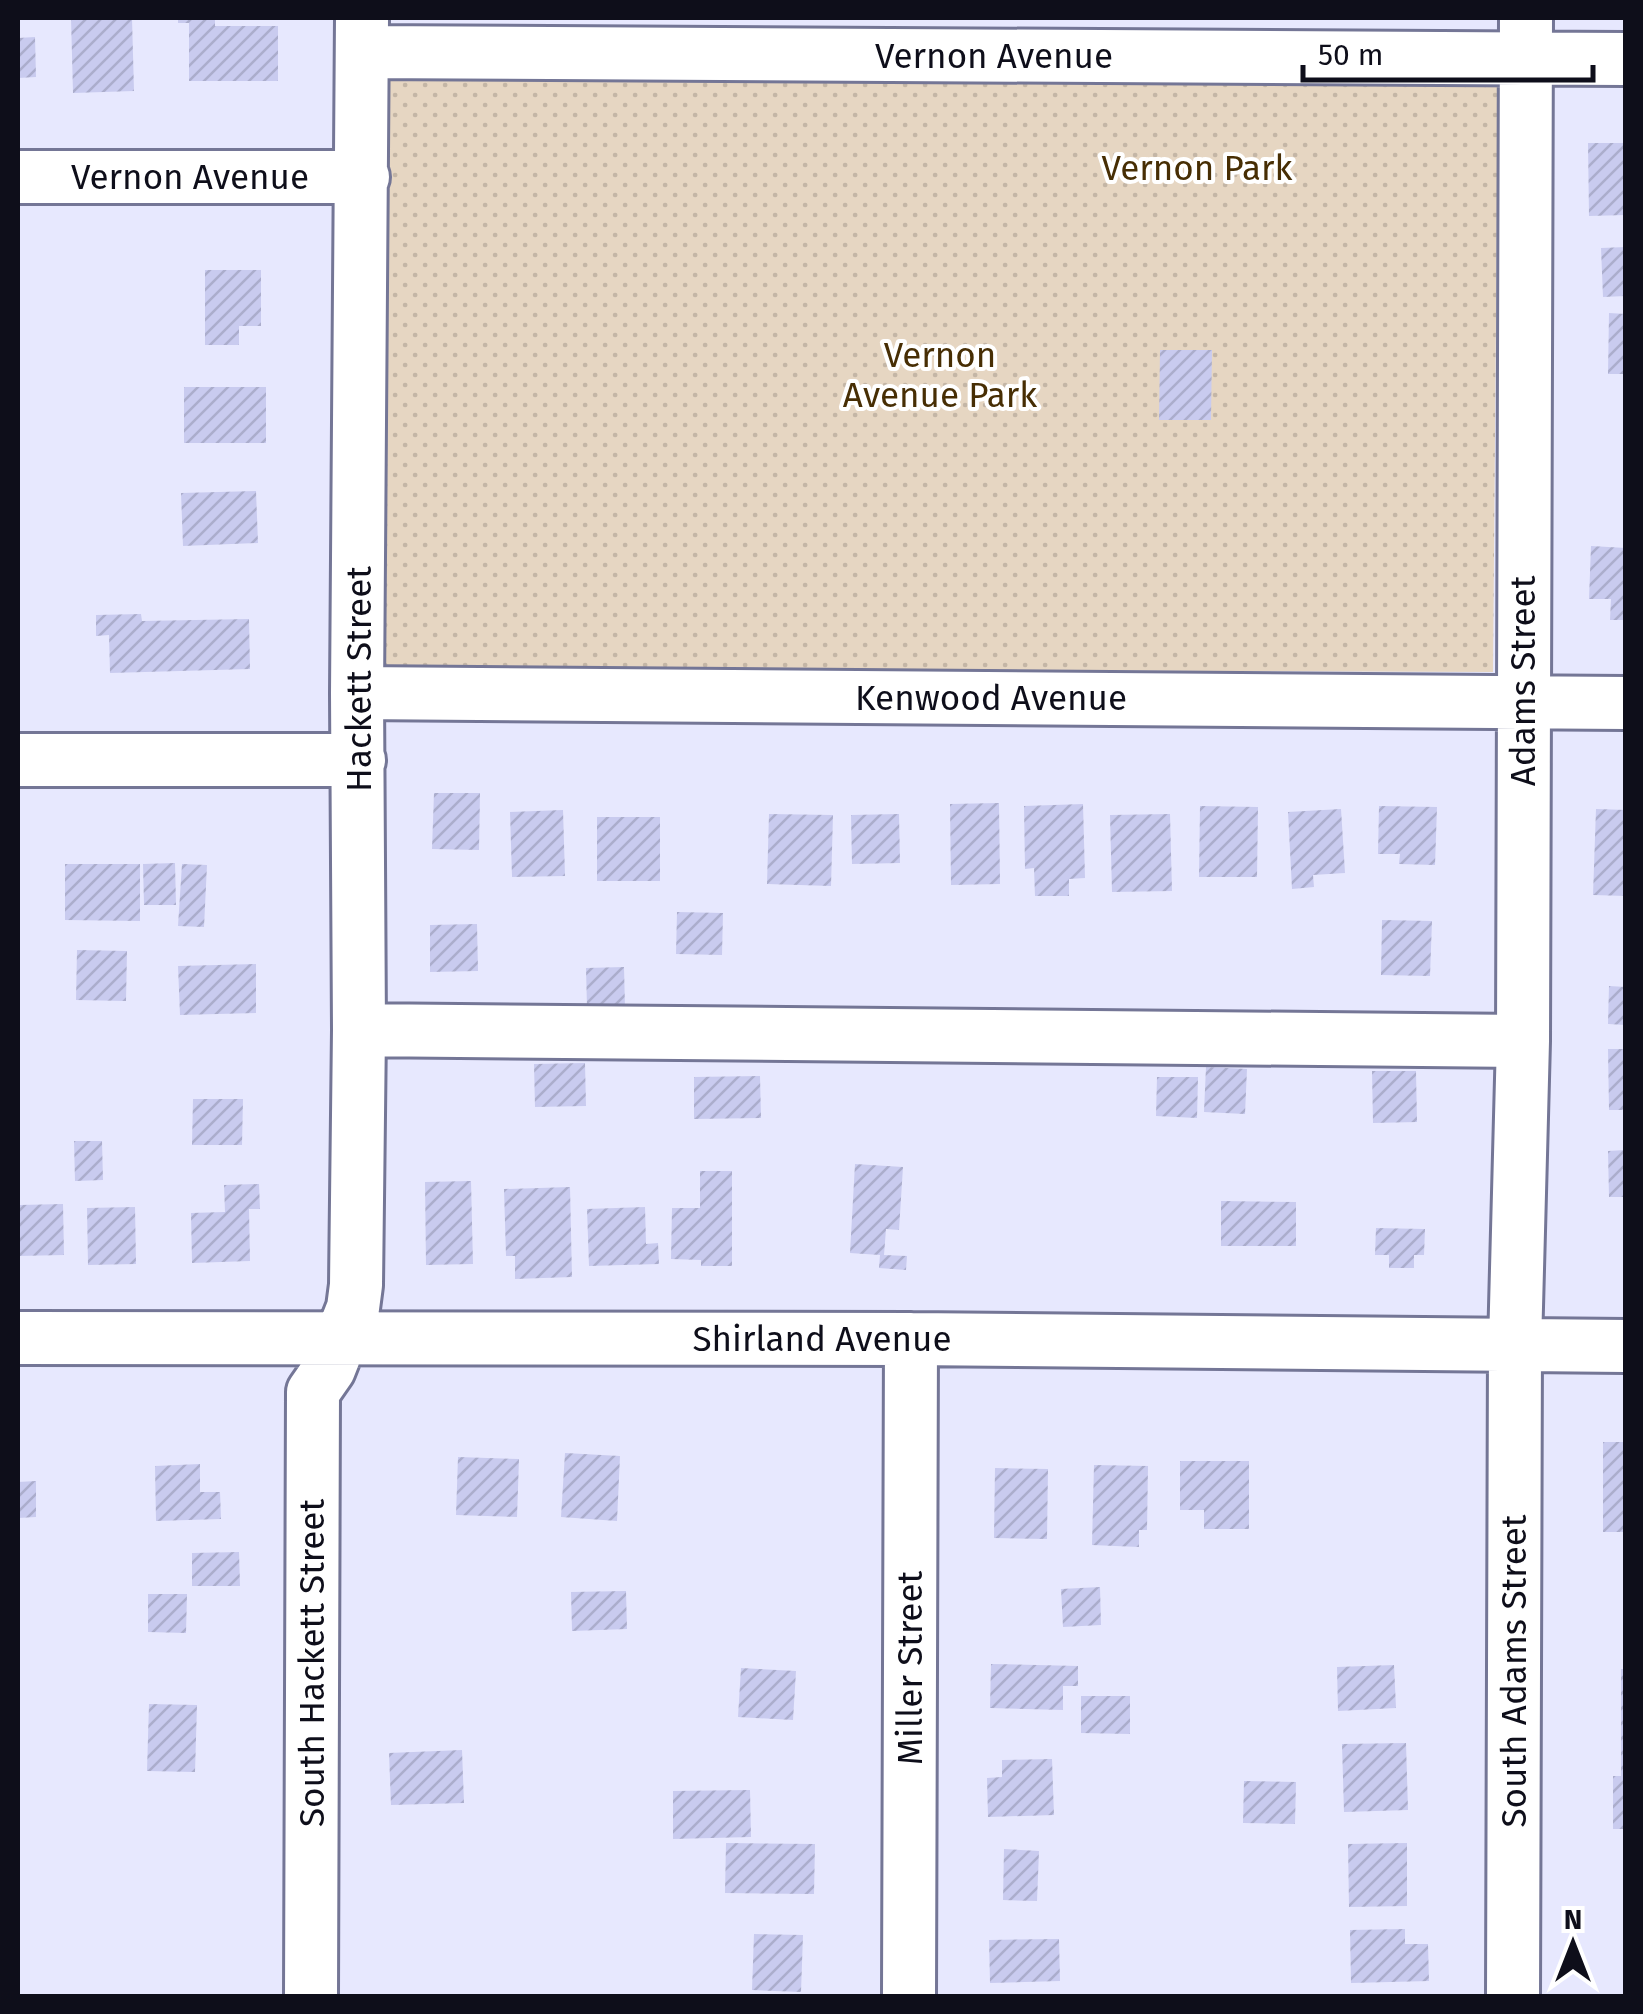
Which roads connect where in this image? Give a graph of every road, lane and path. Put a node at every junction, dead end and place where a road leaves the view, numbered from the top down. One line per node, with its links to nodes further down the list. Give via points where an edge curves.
1 (363, 35): 2 (street, Vernon Avenue); 5 (street, Hackett Street)
2 (1526, 38): 3 (street, Vernon Avenue); 7 (street, Adams Street)
3 (1626, 59)
4 (18, 177): 5 (street, Vernon Avenue)
5 (363, 177): 6 (street, Hackett Street)
6 (356, 693): 7 (street, Kenwood Avenue); 10 (street, Hackett Street)
7 (1523, 702): 8 (street, Kenwood Avenue); 12 (street, Adams Street)
8 (1626, 702)
9 (18, 760): 10 (street)
10 (359, 760): 11 (street, Hackett Street)
11 (359, 1030): 12 (street); 14 (street, Hackett Street, via 356,1285)
12 (1523, 1040): 16 (street, Adams Street)
13 (18, 1338): 14 (street, Shirland Avenue)
14 (341, 1338): 15 (street, Shirland Avenue); 18 (street, South Hackett Street, via 313,1392)
15 (911, 1339): 16 (street, Shirland Avenue); 19 (street, Miller Street)
16 (1515, 1345): 17 (street, Shirland Avenue); 20 (street, South Adams Street)
17 (1626, 1346)
18 (311, 1996)
19 (909, 1996)
20 (1514, 1996)

